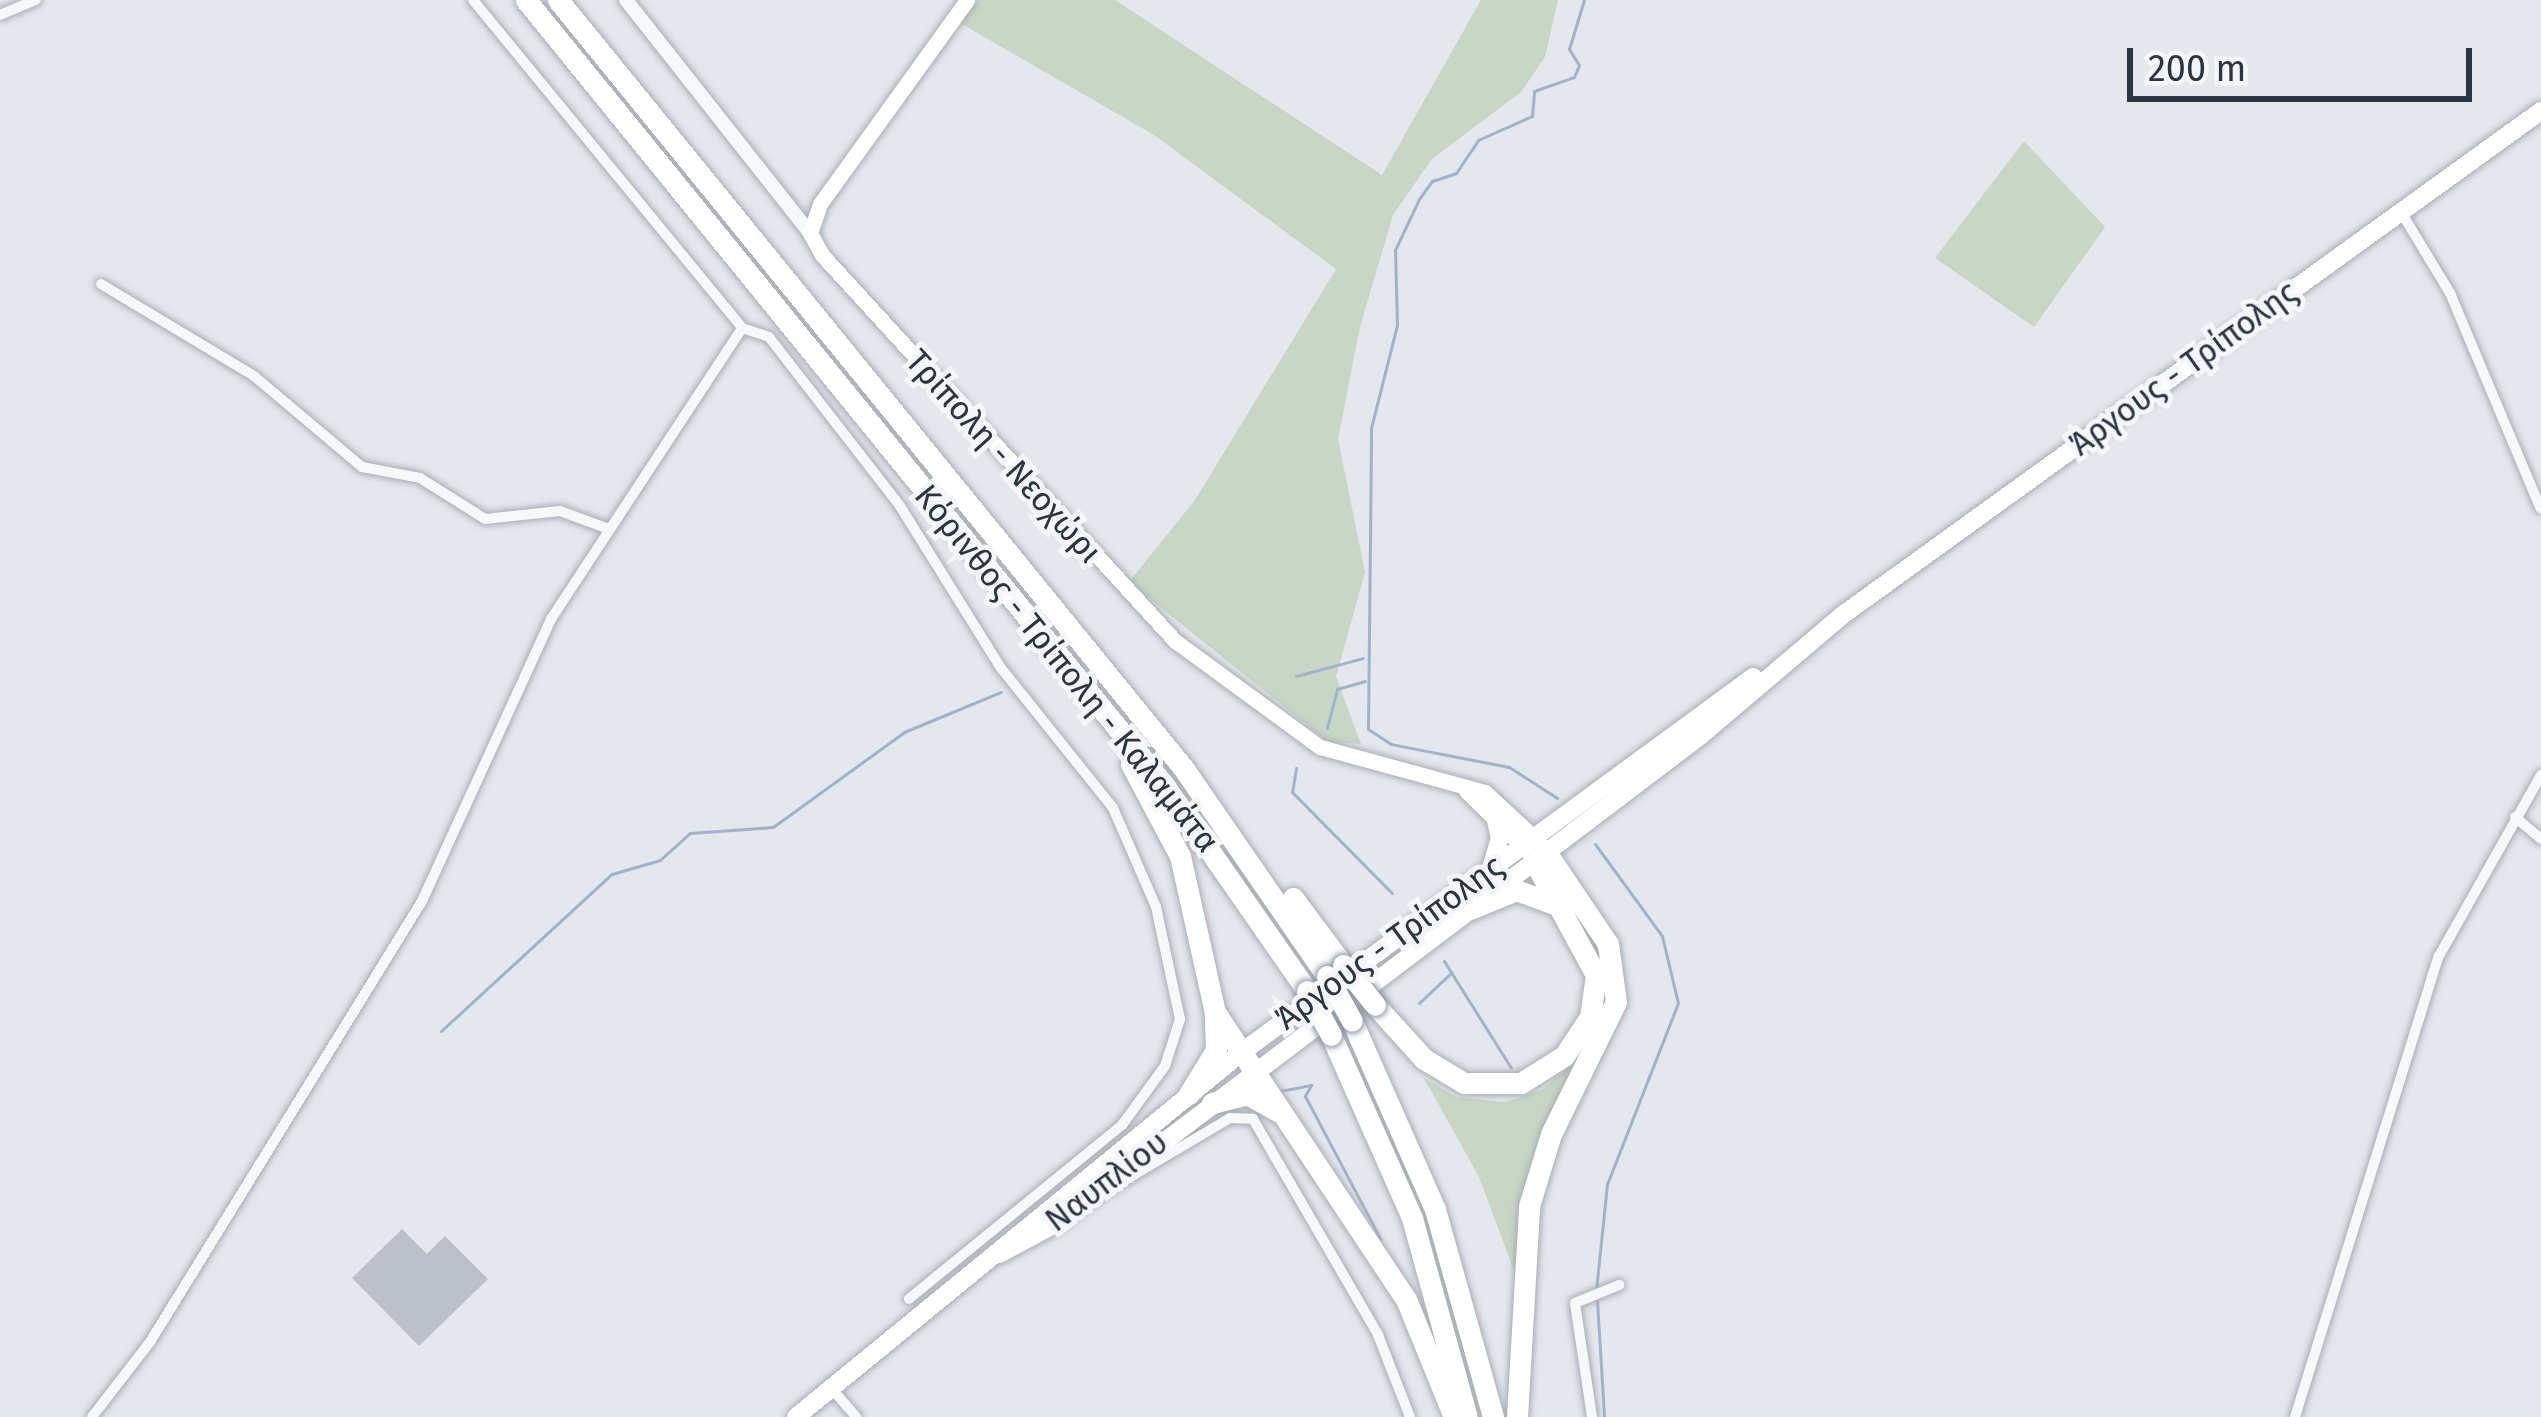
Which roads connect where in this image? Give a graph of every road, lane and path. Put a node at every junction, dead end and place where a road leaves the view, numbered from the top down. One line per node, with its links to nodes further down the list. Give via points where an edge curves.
1 (36, 0): 7 (street)
2 (472, 0): 12 (street)
3 (526, 0): 15 (highway, Κόρινθος - Τρίπολη - Καλαμάτα)
4 (559, 0): 25 (highway, Κόρινθος - Τρίπολη - Καλαμάτα, via 1224,822)
5 (626, 0): 10 (street)
6 (967, 0): 10 (main road, via 848,160)
7 (0, 15)
8 (2541, 111): 9 (main road, Άργους - Τρίπολης)
9 (2401, 212): 13 (street, via 2450,293); 21 (main road, Άργους - Τρίπολης)
10 (810, 233): 17 (main road, Τρίπολη - Νεοχώρι, via 1175,641 1332,754)
11 (101, 284): 14 (street, via 254,376 362,467 420,478 485,518 560,511)
12 (742, 328): 14 (street); 34 (street, via 769,337 900,506 1000,668 1114,808 1156,907 1180,1019 1165,1066 1122,1125)
13 (2541, 509)
14 (609, 529): 37 (street, via 524,668 422,901 150,1342)
15 (1082, 685): 26 (highway, via 1171,832); 42 (highway, Κόρινθος - Τρίπολη - Καλαμάτα, bridge, via 1218,857 1331,1035 1412,1218)
16 (2541, 775): 19 (street)
17 (1460, 786): 18 (main road, Τρίπολη - Νεοχώρι); 21 (main road, Τρίπολη - Νεοχώρι, via 1496,798)
18 (1494, 812): 21 (main road, Τρίπολη - Νεοχώρι); 22 (main road, via 1500,838)
19 (2515, 818): 20 (street); 45 (street, via 2438,956)
20 (2541, 839)
21 (1535, 848): 22 (main road, Άργους - Τρίπολης); 23 (main road, Άργους - Τρίπολης); 24 (highway); 44 (highway, via 1608,944 1617,984 1529,1206)
22 (1491, 869): 27 (main road, Άργους - Τρίπολης)
23 (1470, 909): 24 (highway, via 1516,890); 27 (main road, Άργους - Τρίπολης)
24 (1564, 910): 25 (highway, bridge, via 1590,950 1594,1003 1576,1044 1537,1076 1490,1087 1451,1078)
25 (1335, 971): 43 (highway, Κόρινθος - Τρίπολη - Καλαμάτα, bridge, via 1436,1208)
26 (1215, 1012): 27 (highway); 28 (highway, via 1216,1050)
27 (1249, 1061): 28 (main road, Άργους - Τρίπολης); 29 (main road, Άργους - Τρίπολης); 30 (highway)
28 (1189, 1094): 32 (main road, Ναυπλίου)
29 (1212, 1103): 30 (highway, via 1247,1094); 31 (main road, Ναυπλίου)
30 (1283, 1116): 41 (highway, via 1406,1299)
31 (1095, 1193): 32 (main road, Ναυπλίου); 40 (street, via 1143,1178 1230,1118 1253,1119 1378,1335)
32 (999, 1254): 35 (main road, Ναυπλίου)
33 (1619, 1285): 36 (street, via 1575,1303)
34 (909, 1299)
35 (832, 1389): 38 (main road, Ναυπλίου); 39 (street)
36 (1592, 1416)
37 (92, 1417)
38 (796, 1417)
39 (856, 1417)
40 (1410, 1417)
41 (1454, 1417)
42 (1467, 1417)
43 (1492, 1417)
44 (1517, 1417)
45 (2295, 1417)

